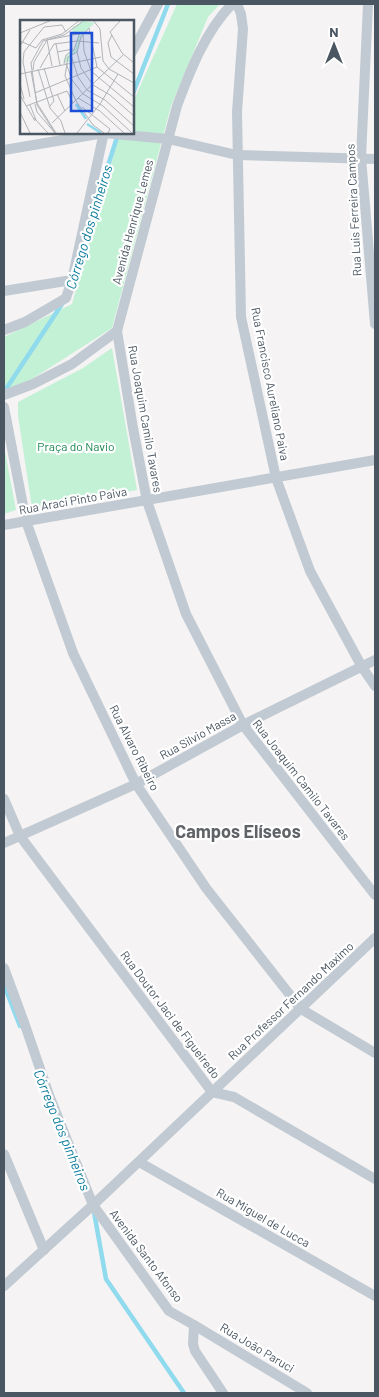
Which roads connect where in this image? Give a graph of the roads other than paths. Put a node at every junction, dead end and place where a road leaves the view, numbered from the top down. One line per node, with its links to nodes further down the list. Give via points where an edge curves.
1 (158, 4): 5 (street)
2 (232, 4): 9 (street, Avenida Henrique Lemes, via 221,16 189,74)
3 (238, 4): 11 (street, Rua Francisco Aureliano Paiva, via 243,29)
4 (368, 4): 12 (street, Rua Luis Ferreira Campos)
5 (134, 48)
6 (98, 134): 10 (street)
7 (104, 134): 14 (street)
8 (115, 134): 9 (street)
9 (168, 139): 11 (street); 18 (street, Avenida Henrique Lemes)
10 (4, 150)
11 (237, 155): 12 (street); 22 (street, Rua Francisco Aureliano Paiva, via 242,317)
12 (361, 158): 13 (street); 16 (street, Rua Luis Ferreira Campos)
13 (375, 159)
14 (72, 280): 15 (street); 17 (street, via 66,298 25,322)
15 (4, 291)
16 (375, 324)
17 (4, 330)
18 (117, 331): 19 (street, via 72,364); 23 (street, Rua Joaquim Camilo Tavares)
19 (4, 395)
20 (4, 408): 24 (street, Rua Alvaro Ribeiro)
21 (375, 460): 22 (street, Rua Araci Pinto Paiva)
22 (276, 478): 23 (street, Rua Araci Pinto Paiva); 27 (street, Rua Francisco Aureliano Paiva, via 310,572)
23 (147, 501): 24 (street, Rua Araci Pinto Paiva); 29 (street, Rua Joaquim Camilo Tavares, via 186,614)
24 (26, 522): 25 (street, Rua Araci Pinto Paiva); 30 (street, Rua Alvaro Ribeiro, via 73,653)
25 (4, 525)
26 (375, 660): 27 (street, Rua Silvio Massa)
27 (362, 667): 28 (street, Rua Francisco Aureliano Paiva); 29 (street, Rua Silvio Massa)
28 (375, 686)
29 (243, 725): 30 (street, Rua Silvio Massa); 34 (street, Rua Joaquim Camilo Tavares)
30 (136, 784): 32 (street, Rua Silvio Massa); 37 (street, Rua Alvaro Ribeiro, via 206,888)
31 (4, 799): 32 (street, Rua Doutor Jaci de Figueiredo)
32 (20, 836): 33 (street, Rua Silvio Massa); 39 (street, Rua Doutor Jaci de Figueiredo)
33 (4, 843)
34 (375, 895)
35 (375, 938): 37 (street, Rua Professor Fernando Maximo)
36 (4, 968): 43 (street, Avenida Santo Afonso, via 48,1095)
37 (300, 1008): 38 (street, Rua Alvaro Ribeiro); 39 (street, Rua Professor Fernando Maximo)
38 (375, 1053)
39 (212, 1092): 41 (street, Rua Professor Fernando Maximo); 42 (street, Rua Doutor Jaci de Figueiredo, via 234,1097)
40 (4, 1154): 44 (street)
41 (139, 1162): 43 (street, Rua Professor Fernando Maximo); 46 (street, Rua Miguel de Lucca)
42 (375, 1179)
43 (93, 1205): 44 (street, Rua Professor Fernando Maximo); 47 (street, Avenida Santo Afonso, via 169,1310)
44 (44, 1250): 45 (street, Rua Professor Fernando Maximo)
45 (4, 1286)
46 (375, 1296)
47 (194, 1325): 48 (street, via 195,1351); 49 (street, Rua João Paruci)
48 (223, 1393)
49 (307, 1393)

